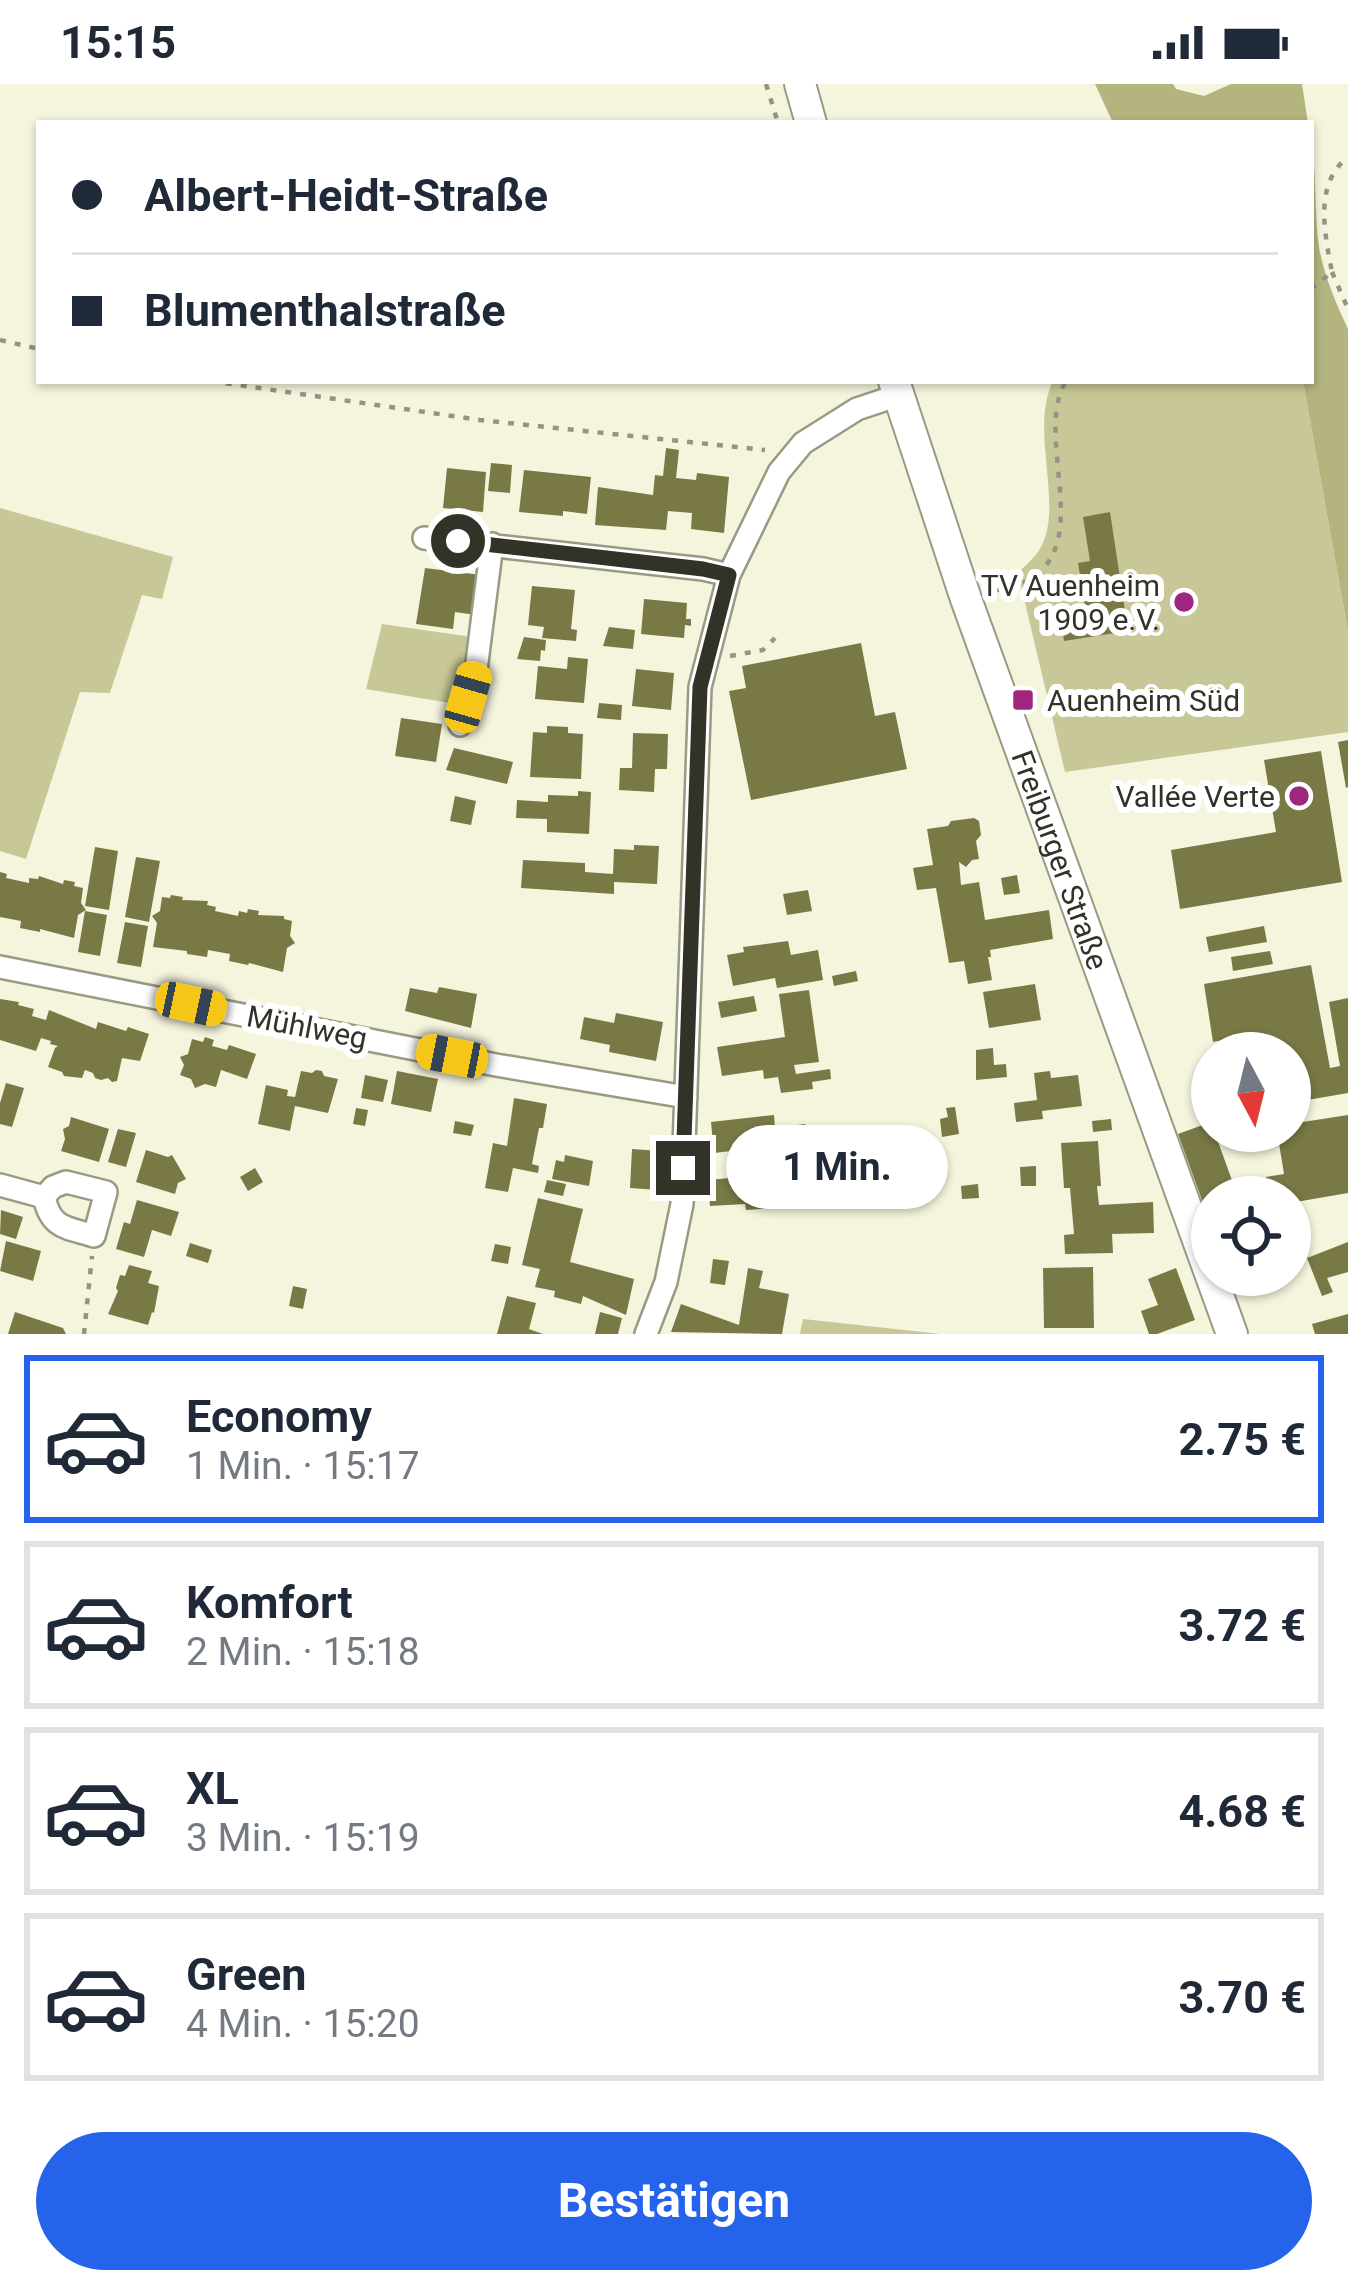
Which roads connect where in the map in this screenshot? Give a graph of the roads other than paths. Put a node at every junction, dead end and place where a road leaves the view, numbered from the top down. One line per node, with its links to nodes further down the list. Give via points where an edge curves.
1 (800, 84): 2 (street)
2 (810, 120)
3 (896, 388): 6 (street, via 803,443 779,472); 13 (street, Freiburger Straße)
4 (424, 538): 5 (street)
5 (491, 544): 6 (street); 7 (street, via 476,670)
6 (729, 575): 9 (street, via 700,687)
7 (460, 725)
8 (0, 967): 9 (street, Mühlweg)
9 (686, 1097): 12 (street, via 678,1231)
10 (0, 1185): 11 (street)
11 (44, 1197): 11 (street, via 66,1183 106,1192 94,1236 58,1225)
12 (646, 1334)
13 (1232, 1334)

